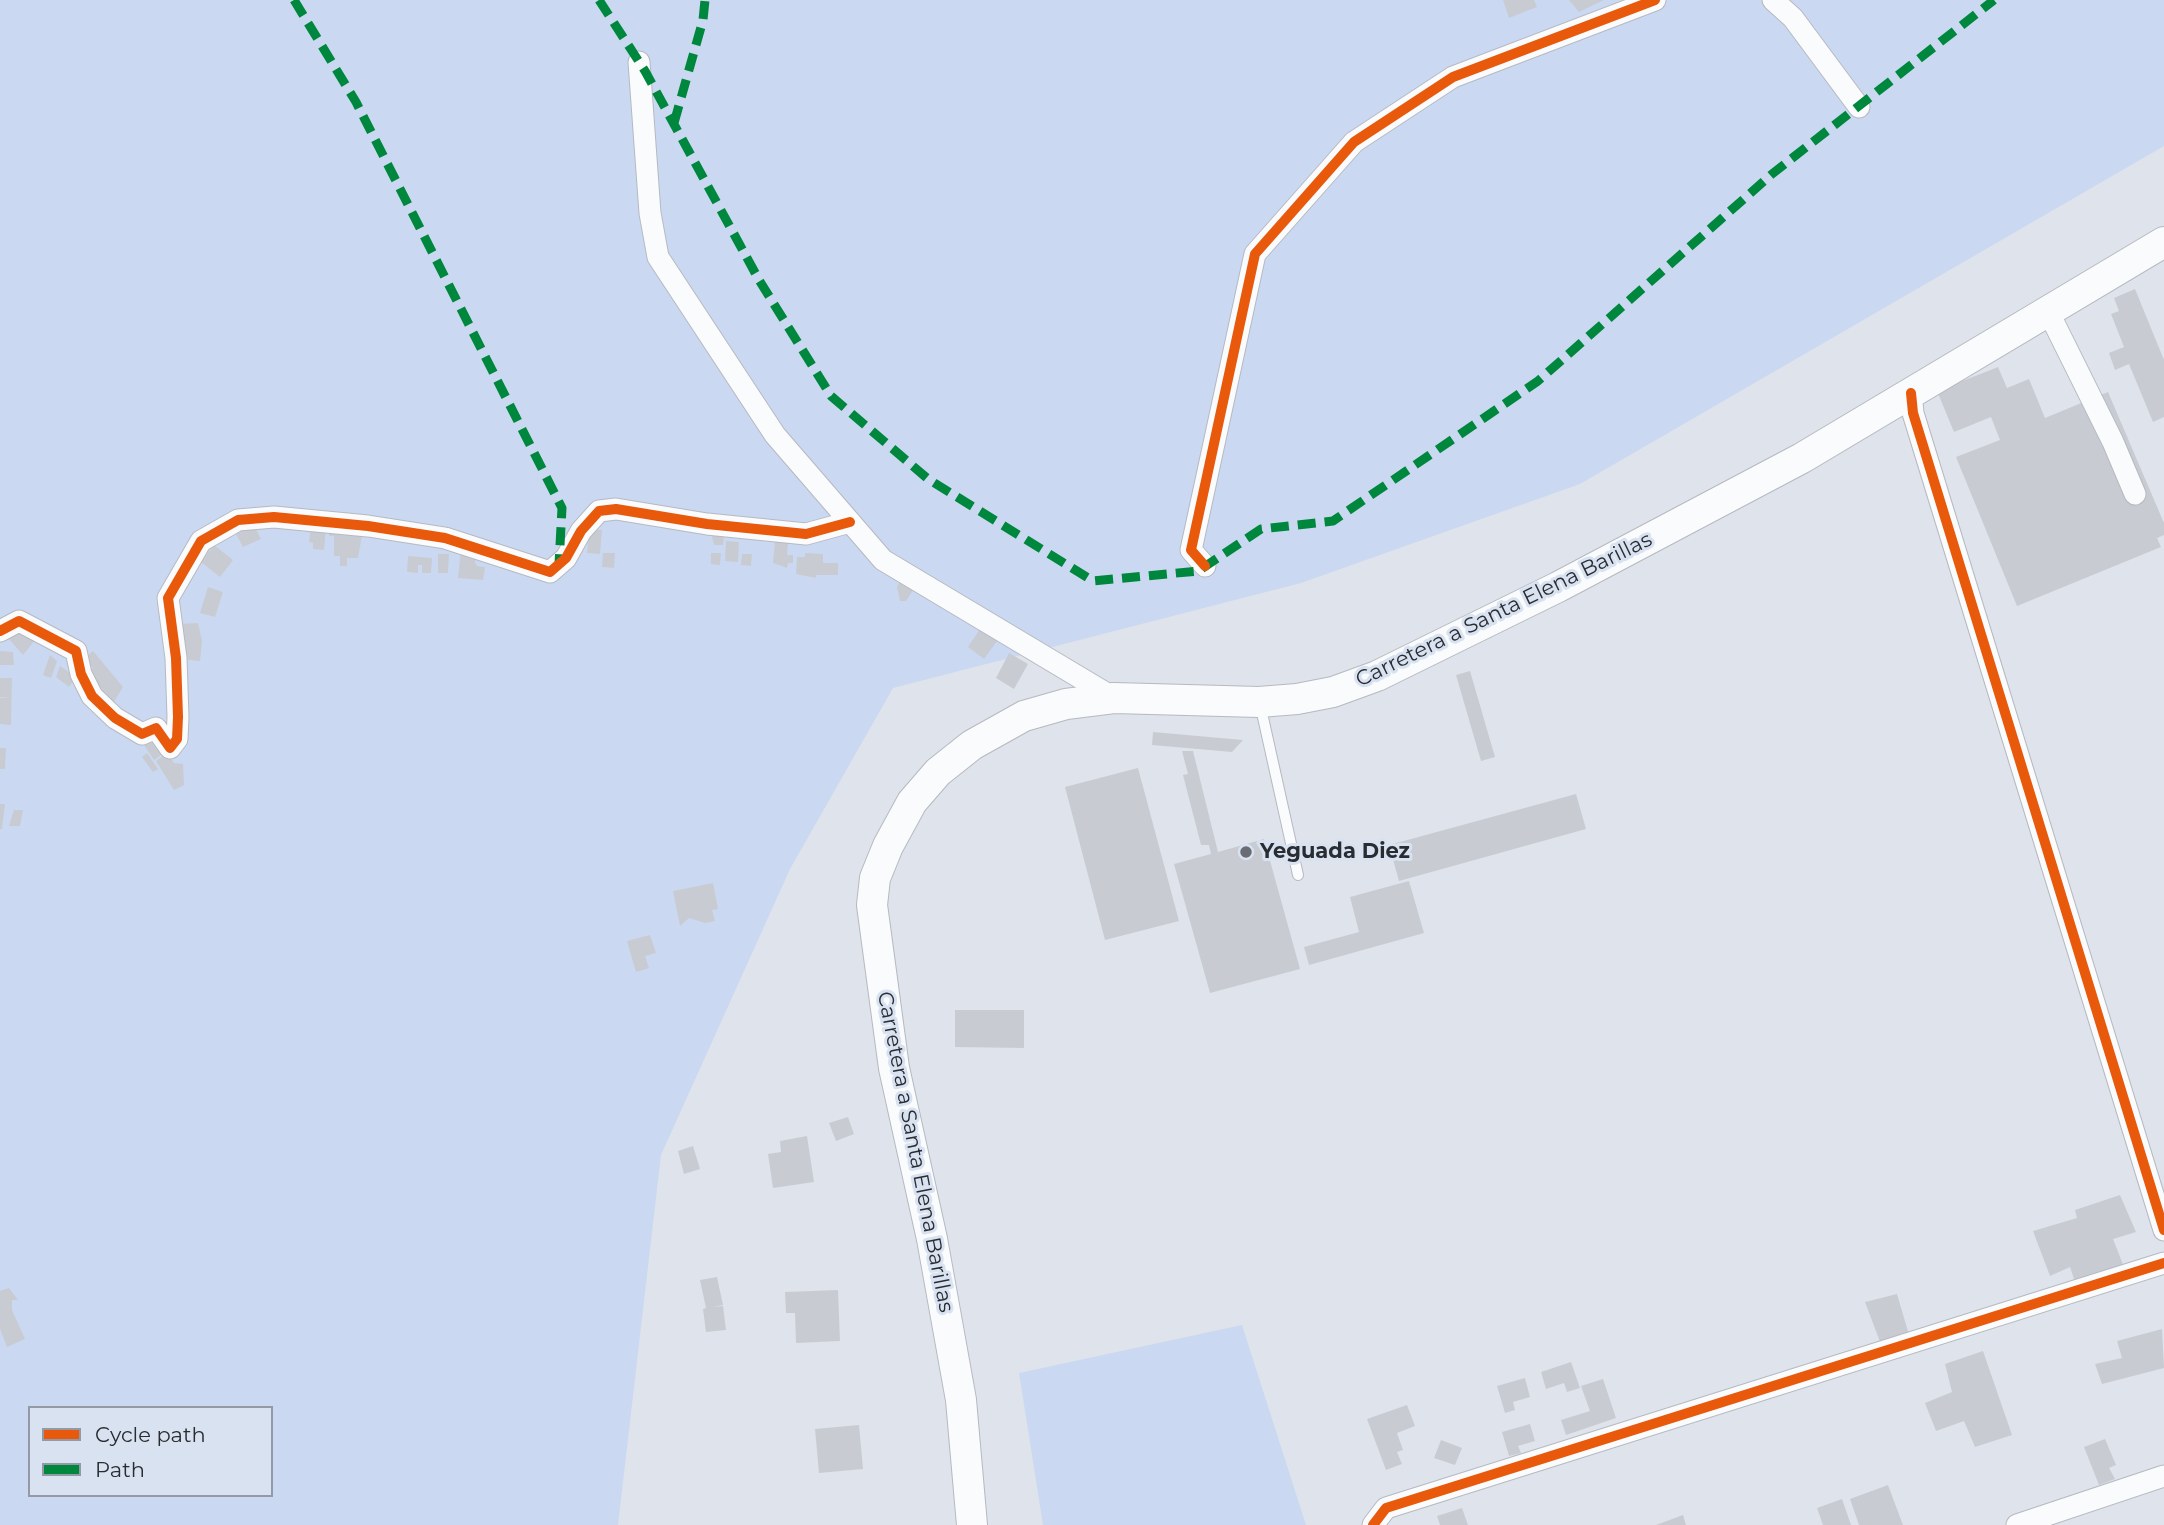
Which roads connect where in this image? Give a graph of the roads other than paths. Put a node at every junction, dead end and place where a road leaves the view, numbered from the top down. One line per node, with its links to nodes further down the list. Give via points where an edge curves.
1 (1655, 0): 10 (street, via 1453,77 1354,142 1255,254 1191,550)
2 (1773, 0): 4 (street, via 1793,18)
3 (639, 62): 9 (street, via 650,213 658,257 775,435)
4 (1859, 107)
5 (2164, 242): 6 (main road, Carretera a Santa Elena Barillas)
6 (2048, 311): 7 (main road, Carretera a Santa Elena Barillas); 8 (street)
7 (1911, 393): 13 (main road, Carretera a Santa Elena Barillas, via 1790,464 1415,658 1334,692); 15 (street, via 1913,413)
8 (2135, 494)
9 (850, 522): 11 (street, via 806,534 616,509 599,511 566,558 550,572 432,536 274,517 238,520 201,541 168,598 178,717 177,738 170,748 156,729 142,734 115,718 92,696 76,651 19,621); 12 (street, via 883,560)
10 (1205, 566)
11 (0, 631)
12 (1114, 698): 13 (main road, Carretera a Santa Elena Barillas); 18 (main road, Carretera a Santa Elena Barillas, via 1066,704 1024,716 971,745 938,772 912,802 875,878 872,905 894,1068 961,1400)
13 (1259, 702): 14 (lane)
14 (1298, 875)
15 (2164, 1230)
16 (2164, 1263): 19 (street, via 1386,1508)
17 (2164, 1476): 20 (street)
18 (972, 1525)
19 (1373, 1525)
20 (2017, 1525)

